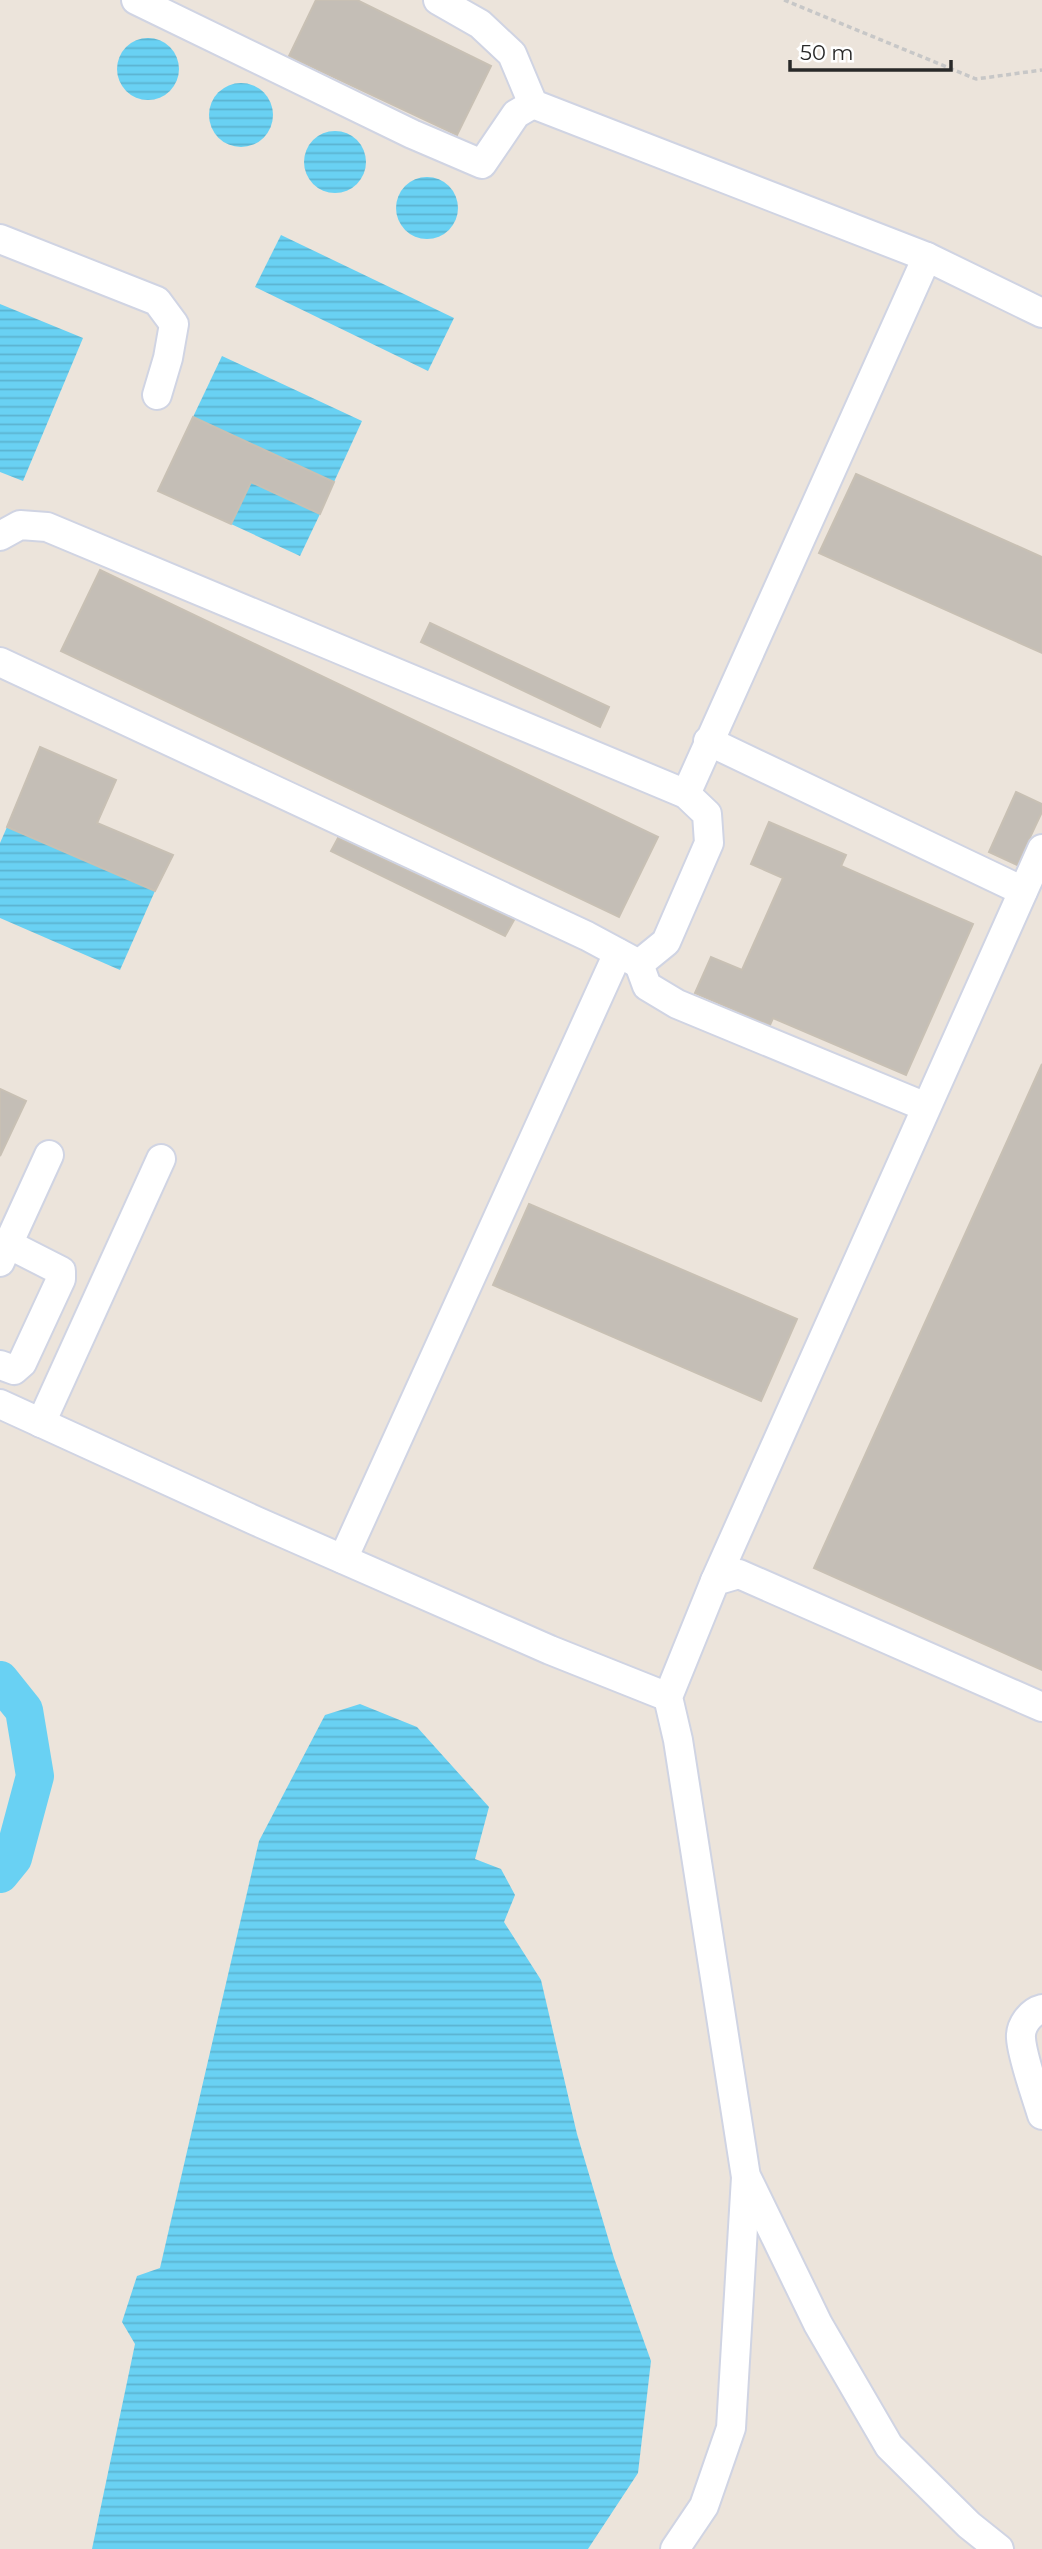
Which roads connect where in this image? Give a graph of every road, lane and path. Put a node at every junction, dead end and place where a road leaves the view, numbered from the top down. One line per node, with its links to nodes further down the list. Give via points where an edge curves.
1 (136, 0): 5 (street, via 482,164 516,114)
2 (438, 0): 5 (street, via 480,24 512,54)
3 (784, 0): 4 (path, via 976,79)
4 (1042, 70)
5 (533, 104): 7 (street)
6 (0, 239): 9 (street, via 157,301 174,324)
7 (927, 257): 8 (street); 12 (street)
8 (1042, 313)
9 (157, 395)
10 (0, 536): 13 (street, via 20,525 47,527)
11 (0, 662): 16 (street)
12 (708, 741): 13 (street); 15 (street)
13 (686, 794): 16 (street, via 707,814 709,843 666,942)
14 (1042, 849): 15 (street)
15 (1023, 891): 17 (street)
16 (628, 959): 17 (street, via 647,986 677,1004); 24 (street)
17 (926, 1107): 25 (street)
18 (49, 1155): 20 (street)
19 (161, 1159): 23 (street)
20 (4, 1253): 21 (street, via 53,1266 61,1271 61,1279 22,1363 13,1370)
21 (0, 1365)
22 (0, 1404): 23 (street)
23 (41, 1423): 24 (street)
24 (343, 1559): 26 (street)
25 (715, 1581): 26 (street); 27 (street, via 739,1574)
26 (668, 1697): 30 (street)
27 (1042, 1707)
28 (1042, 2009): 29 (street, via 1026,2021 1020,2037)
29 (1042, 2115)
30 (746, 2177): 31 (street, via 731,2428 704,2506); 32 (street, via 818,2323 889,2446)
31 (675, 2549)
32 (999, 2549)

